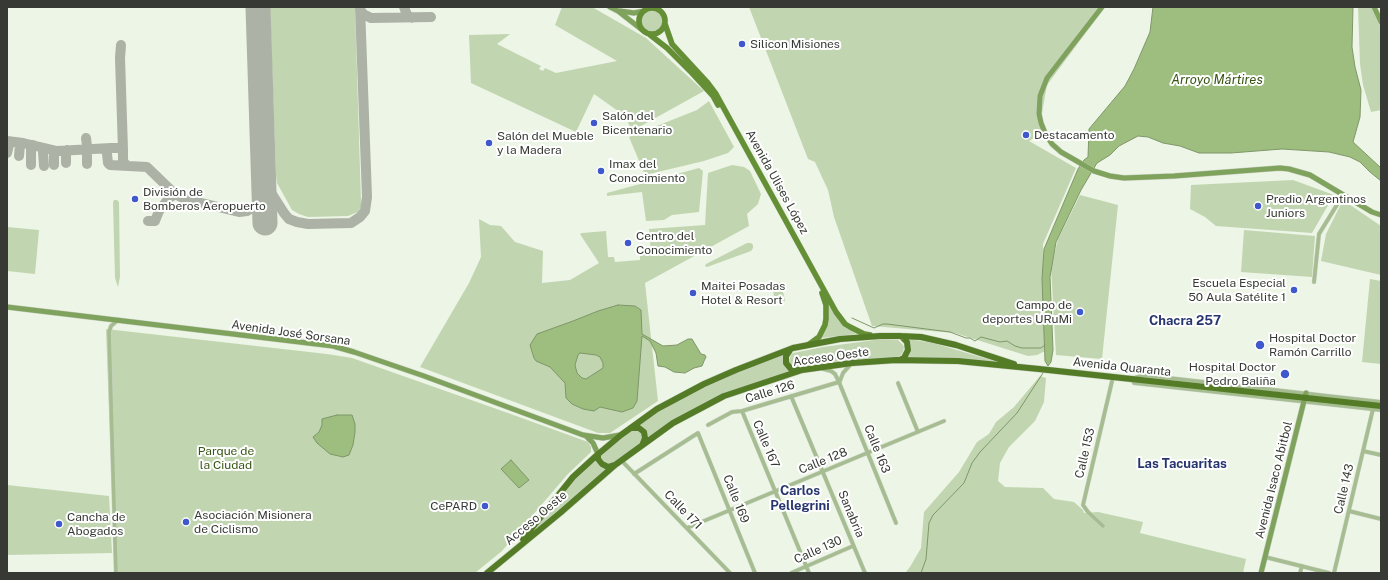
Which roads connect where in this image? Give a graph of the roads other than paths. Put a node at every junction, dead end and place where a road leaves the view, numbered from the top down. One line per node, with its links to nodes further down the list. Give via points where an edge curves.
1 (610, 7): 6 (main road)
2 (662, 7): 7 (main road)
3 (1102, 7): 12 (main road, via 1048,78 1040,96 1039,114 1045,133 1061,152 1094,171 1110,176 1132,178 1285,168 1310,175)
4 (1374, 7): 8 (main road)
5 (648, 9): 6 (main road, via 634,13); 7 (main road, via 657,9); 10 (main road, via 641,13 638,21)
6 (618, 11): 10 (main road)
7 (662, 14): 9 (main road)
8 (1381, 22)
9 (665, 24): 11 (main road, via 657,33); 17 (main road, Avenida Ulises López, via 672,44 716,94 836,312 845,324 858,332)
10 (641, 29): 11 (main road)
11 (649, 34): 19 (main road, Avenida Ulises López, via 667,48 713,96 824,298 825,325 819,337)
12 (1342, 195): 13 (main road); 14 (street, via 1319,234)
13 (1381, 215)
14 (1314, 282)
15 (7, 307): 16 (main road, Avenida José Sorsana)
16 (119, 320): 40 (main road, Avenida José Sorsana, via 333,346); 63 (street, via 111,326 109,332)
17 (880, 336): 18 (highway, Acceso Oeste); 19 (highway, Acceso Oeste)
18 (896, 336): 21 (highway, via 905,339 908,346 907,354); 24 (highway, via 921,337 950,343)
19 (808, 345): 20 (highway, Acceso Oeste)
20 (793, 348): 25 (highway, via 787,352 786,363 791,369); 38 (highway, Acceso Oeste, via 704,384 657,409)
21 (896, 360): 22 (highway, Acceso Oeste); 24 (highway)
22 (852, 363): 23 (highway, Acceso Oeste); 27 (street)
23 (819, 367): 25 (highway, Acceso Oeste); 27 (street, Calle 163, via 831,371)
24 (1027, 368): 26 (highway, Avenida Quaranta)
25 (802, 370): 42 (highway, Acceso Oeste, via 724,396 672,423)
26 (1113, 377): 30 (highway, Avenida Quaranta); 56 (street, Calle 153, via 1083,505)
27 (839, 382): 29 (street, Calle 126); 44 (street, Calle 163)
28 (898, 383): 39 (street)
29 (791, 396): 35 (street, Calle 126); 49 (street, Sanabria)
30 (1305, 397): 31 (street); 32 (highway, Avenida Quaranta); 33 (street); 60 (main road, Avenida Isaco Abitbol)
31 (1381, 402)
32 (1381, 406)
33 (1373, 409): 34 (street); 43 (street, Calle 143)
34 (1381, 410)
35 (742, 411): 37 (street, Calle 126, via 732,412); 51 (street, Calle 167)
36 (944, 422): 39 (street, Calle 128)
37 (708, 425)
38 (630, 429): 41 (highway, Acceso Oeste); 42 (highway, via 636,427 642,430 645,438)
39 (918, 432): 44 (street, Calle 128)
40 (583, 435): 41 (main road, Avenida José Sorsana, via 603,438); 45 (main road, Avenida José Sorsana, via 593,442)
41 (621, 435): 45 (highway, Acceso Oeste)
42 (643, 443): 47 (highway, Acceso Oeste)
43 (1363, 451): 46 (street); 53 (street, Calle 143)
44 (868, 453): 49 (street, Calle 128); 55 (street, Calle 163)
45 (598, 454): 48 (highway, via 602,464 608,467); 59 (highway, Acceso Oeste, via 573,477 531,531)
46 (1381, 455)
47 (621, 460): 48 (highway, Acceso Oeste); 50 (street, Calle 171)
48 (615, 465): 59 (highway, Acceso Oeste)
49 (823, 472): 51 (street, Calle 128); 58 (street, Sanabria)
50 (634, 474): 52 (street, Calle 169, via 698,433); 57 (street, Calle 171)
51 (775, 491): 52 (street, Calle 128); 61 (street, Calle 167)
52 (730, 510): 57 (street, Calle 128); 66 (street, Calle 169)
53 (1349, 511): 54 (street); 73 (street, Calle 143)
54 (1381, 519)
55 (896, 523)
56 (1103, 526)
57 (687, 528): 65 (street, Calle 171)
58 (854, 546): 61 (street, Calle 130); 69 (street, Sanabria)
59 (507, 556): 64 (highway)
60 (1265, 557): 62 (street); 70 (main road, Avenida Isaco Abitbol)
61 (807, 566): 67 (street, Calle 130); 68 (street, Calle 167)
62 (1302, 566): 71 (street); 72 (street)
63 (116, 573)
64 (487, 573)
65 (730, 573)
66 (755, 573)
67 (791, 573)
68 (809, 573)
69 (865, 573)
70 (1261, 573)
71 (1300, 573)
72 (1329, 573)
73 (1334, 573)

